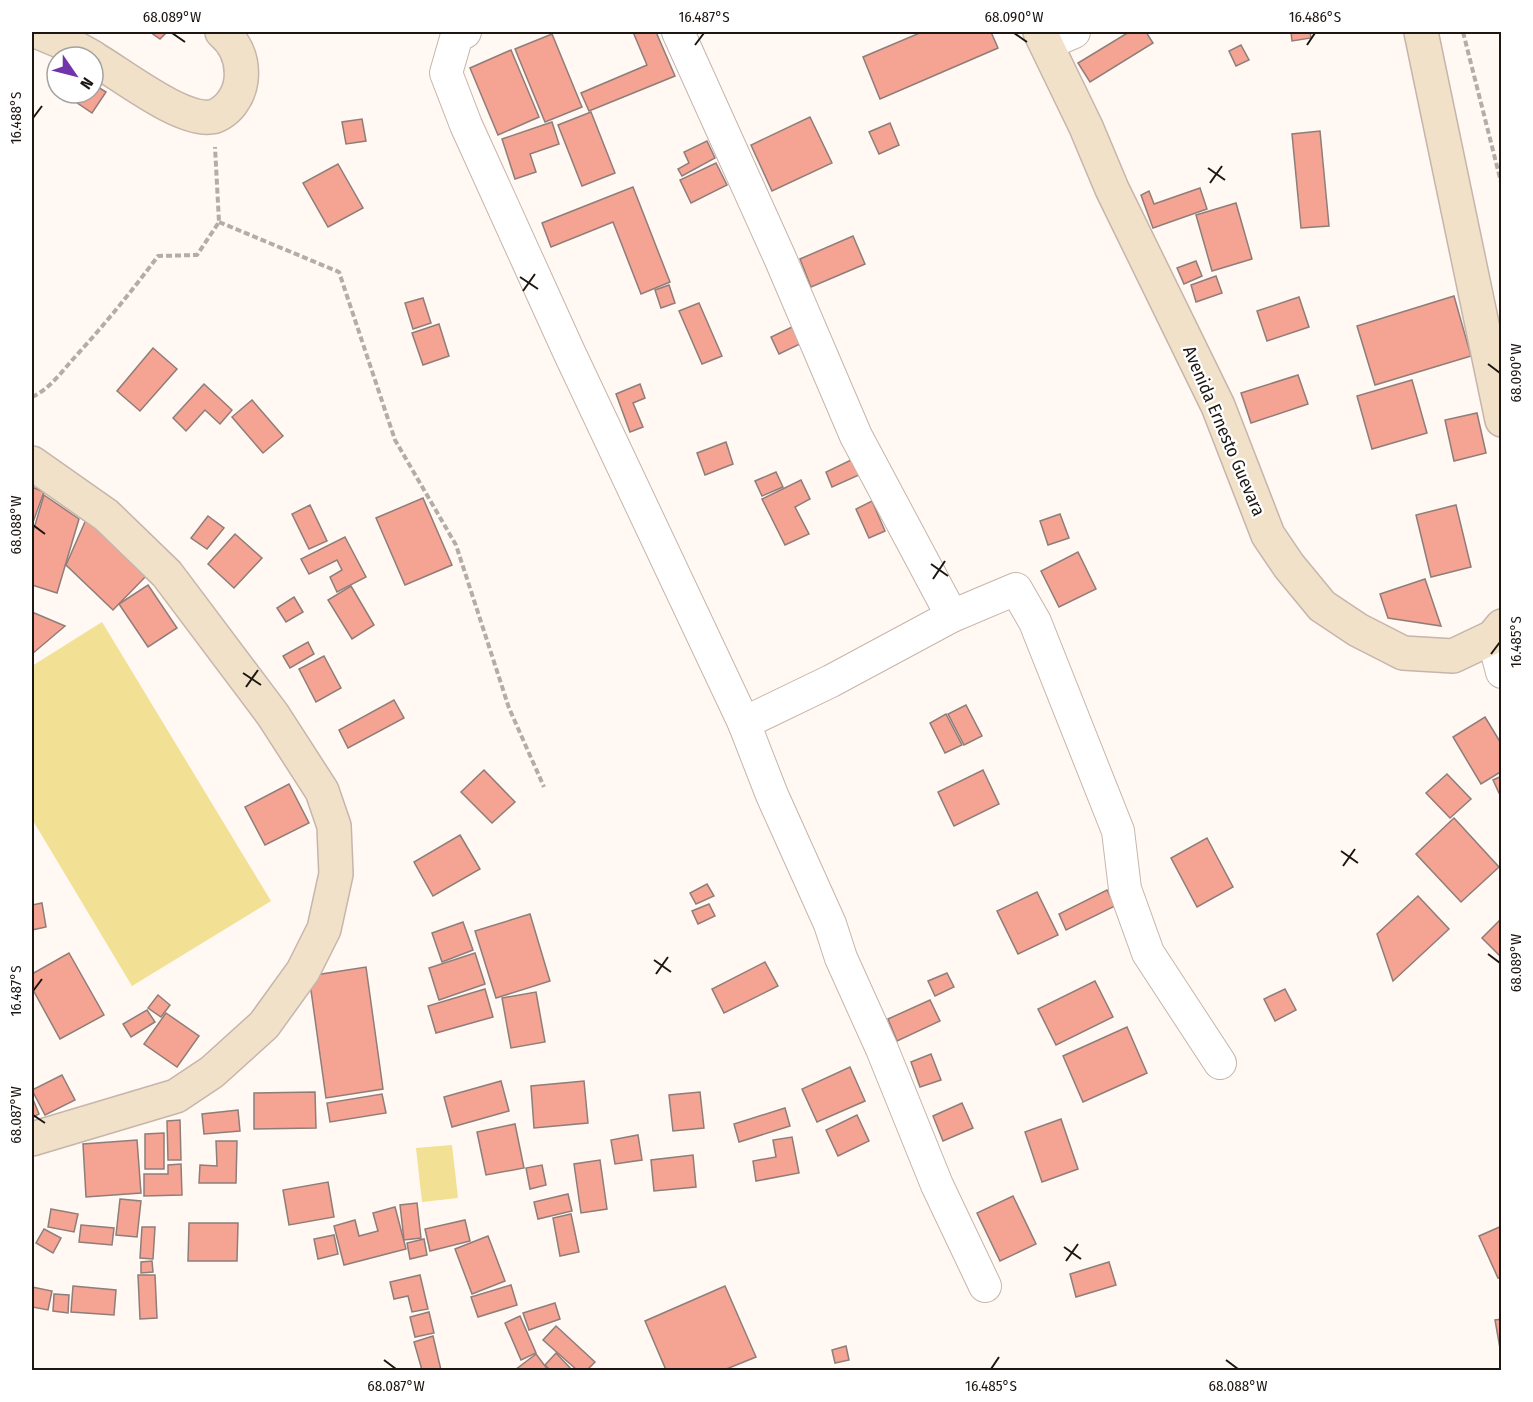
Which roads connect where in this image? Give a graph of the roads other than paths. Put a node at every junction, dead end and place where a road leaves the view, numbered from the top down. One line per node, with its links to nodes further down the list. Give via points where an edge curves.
1 (38, 32): 7 (main road)
2 (222, 32): 8 (main road, via 233,42 242,67 240,91 229,107 214,117 199,117 173,108)
3 (465, 32): 14 (street, via 457,35 446,73 466,125)
4 (678, 32): 11 (street, via 856,436)
5 (1420, 32): 9 (main road)
6 (1054, 36): 12 (main road, Avenida Ernesto Guevara, via 1117,199 1218,406 1268,535 1289,566 1322,606 1402,653 1452,656)
7 (71, 45)
8 (105, 65)
9 (1502, 420)
10 (32, 463): 16 (main road, via 106,515 167,574 273,715 322,791 334,826 336,874 324,928 303,971 264,1025 213,1072 176,1096)
11 (952, 615): 14 (street); 15 (street, via 1016,589 1035,622 1119,831 1125,889 1148,953)
12 (1497, 632): 13 (street)
13 (1502, 672)
14 (744, 723): 17 (street, via 937,1185)
15 (1220, 1063)
16 (32, 1139)
17 (985, 1286)

